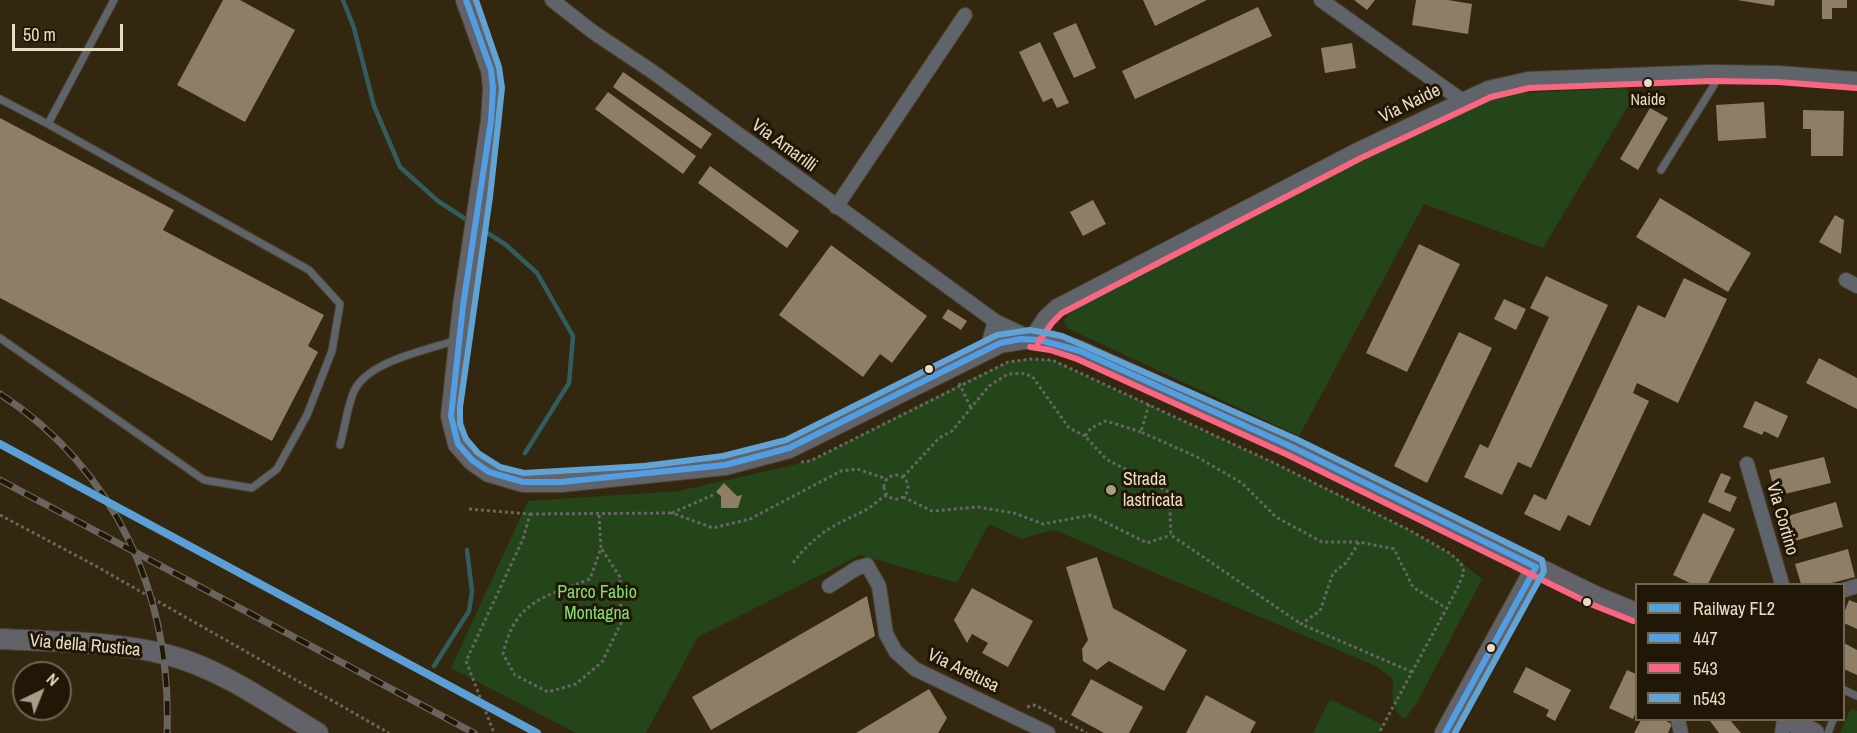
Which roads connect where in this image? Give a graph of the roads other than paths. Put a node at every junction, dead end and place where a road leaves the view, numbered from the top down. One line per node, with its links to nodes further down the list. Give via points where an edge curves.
1 (114, 0): 10 (lane)
2 (466, 0): 16 (street, via 494,88 482,196)
3 (552, 0): 12 (street, Via Amarilli)
4 (1321, 0): 9 (street)
5 (965, 15): 12 (street)
6 (1717, 72): 7 (street, Via Naide); 9 (street, Via Naide, via 1528,79); 11 (lane, via 1714,85)
7 (1857, 79)
8 (0, 99): 10 (lane)
9 (1460, 99): 15 (street, Via Naide, via 1057,306)
10 (48, 124): 14 (lane, via 309,270 340,304 332,351 308,415 277,469 252,488 204,480)
11 (1660, 170)
12 (836, 207): 13 (street, Via Amarilli)
13 (995, 321): 15 (street, Via Amarilli); 17 (street)
14 (0, 338)
15 (1031, 338): 17 (street, via 1009,340); 20 (street, via 1080,351 1272,438)
16 (459, 339): 17 (street, via 451,406 451,426 458,444 477,464 523,482 561,482 725,465 789,448); 18 (lane, via 364,375 354,391)
17 (987, 349)
18 (340, 445)
19 (1747, 464): 21 (street, Via Cortino)
20 (1536, 567): 23 (street); 28 (street)
21 (1781, 583)
22 (829, 586): 27 (street, Via Aretusa, via 867,566 879,586 886,634 903,659 915,669)
23 (1635, 613)
24 (0, 639): 26 (street, Via della Rustica, via 130,647 171,655 220,675)
25 (1788, 721): 29 (street)
26 (318, 733)
27 (1048, 733)
28 (1445, 733)
29 (1814, 733)

